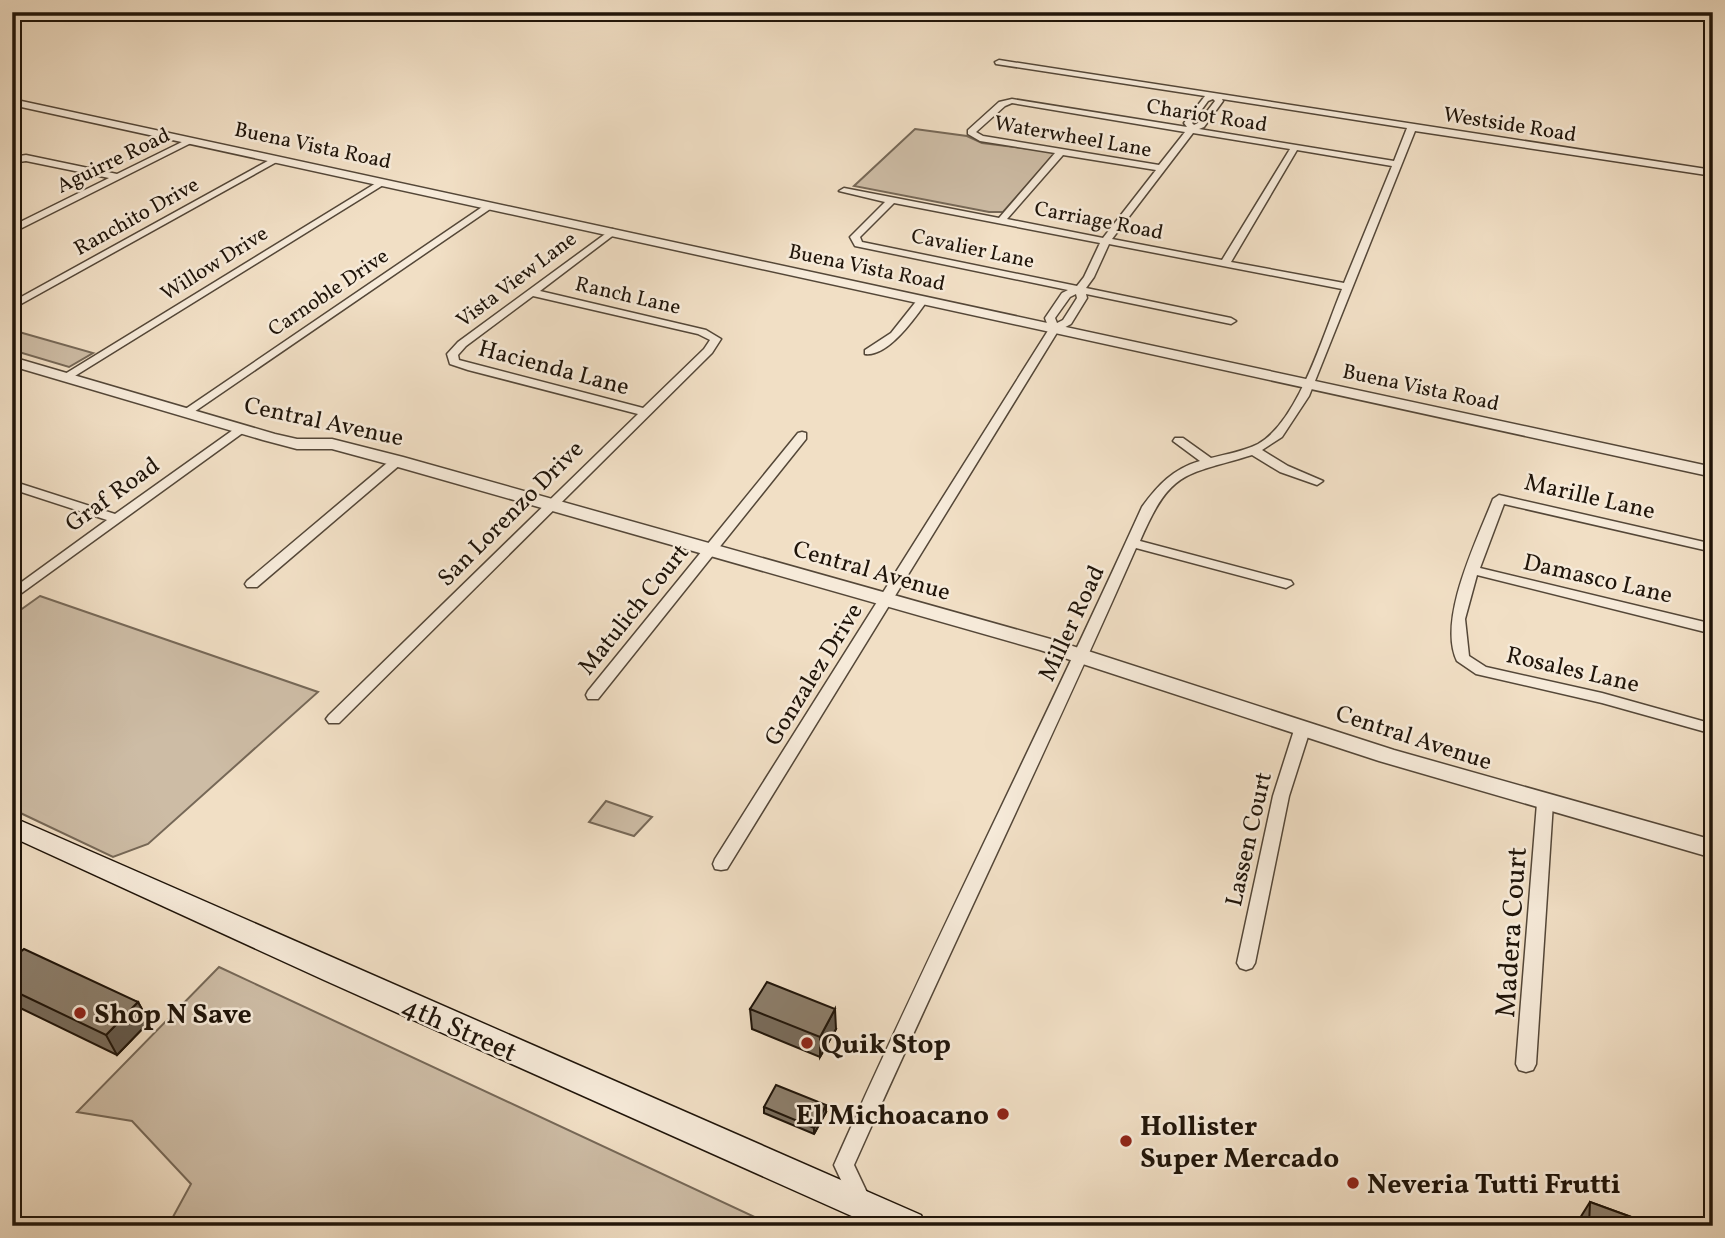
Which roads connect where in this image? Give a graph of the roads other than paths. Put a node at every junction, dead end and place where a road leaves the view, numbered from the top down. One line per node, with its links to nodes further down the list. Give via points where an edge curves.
1 (999, 62): 2 (street, Westside Road)
2 (1215, 96): 4 (street, Westside Road); 5 (street, Gonzalez Drive, via 1205,99 1188,123)
3 (12, 102): 7 (street, Buena Vista Road)
4 (1416, 127): 12 (street, Miller Road, via 1411,129); 14 (street, Westside Road)
5 (1192, 129): 6 (street, Chariot Road, via 1012,101 1002,103 971,132); 8 (street, Chariot Road); 13 (street, Gonzalez Drive)
6 (981, 138): 9 (street, Waterwheel Lane)
7 (191, 141): 10 (street, Buena Vista Road); 15 (street, Aguirre Road)
8 (1295, 147): 12 (street, Chariot Road); 24 (street)
9 (1061, 152): 13 (street, Waterwheel Lane); 20 (street)
10 (278, 159): 16 (street, Buena Vista Road); 29 (street, Ranchito Drive)
11 (12, 160): 15 (street, via 26,158)
12 (1397, 164): 25 (street, Miller Road)
13 (1159, 168): 23 (street, Gonzalez Drive)
14 (1713, 173)
15 (117, 177): 21 (street, Aguirre Road)
16 (384, 182): 19 (street, Buena Vista Road); 36 (street, Willow Drive)
17 (844, 191): 18 (street, Carriage Road)
18 (891, 201): 20 (street, Carriage Road); 26 (street, Cavalier Lane, via 855,237 858,244)
19 (491, 205): 22 (street, Buena Vista Road); 38 (street, Carnoble Drive)
20 (1001, 221): 23 (street, Carriage Road)
21 (12, 230)
22 (612, 232): 27 (street, Vista View Lane); 28 (street, Buena Vista Road)
23 (1105, 242): 24 (street, Carriage Road); 26 (street, Gonzalez Drive)
24 (1225, 264): 25 (street, Carriage Road)
25 (1348, 288): 37 (street, Miller Road)
26 (1080, 289): 30 (street, Cavalier Lane); 31 (street, Gonzalez Drive, via 1082,298 1067,322)
27 (531, 292): 32 (street, Ranch Lane); 35 (street, Vista View Lane, via 462,344 452,354)
28 (922, 301): 31 (street, Buena Vista Road); 33 (street, via 888,342)
29 (12, 306)
30 (1231, 321)
31 (1054, 329): 37 (street, Buena Vista Road); 58 (street, Gonzalez Drive)
32 (716, 339): 39 (street, San Lorenzo Drive)
33 (869, 352)
34 (12, 361): 36 (street, Central Avenue)
35 (454, 362): 39 (street, Hacienda Lane)
36 (66, 377): 38 (street, Central Avenue)
37 (1308, 384): 43 (street, Miller Road, via 1285,426); 46 (street, Buena Vista Road)
38 (187, 412): 40 (street, Central Avenue)
39 (645, 412): 49 (street, San Lorenzo Drive)
40 (240, 429): 44 (street, Central Avenue, via 291,443 332,444); 50 (street, Graf Road)
41 (802, 436): 53 (street, Matulich Court)
42 (1179, 441): 45 (street)
43 (1253, 450): 45 (street, Miller Road); 47 (street)
44 (397, 461): 49 (street, Central Avenue); 55 (street)
45 (1209, 461): 51 (street, Miller Road, via 1164,484)
46 (1713, 472)
47 (1317, 481)
48 (12, 485): 50 (street)
49 (551, 505): 53 (street, Central Avenue); 63 (street, San Lorenzo Drive)
50 (116, 519): 57 (street, Graf Road)
51 (1133, 543): 56 (street); 61 (street, Miller Road)
52 (1713, 548): 54 (street, Marille Lane, via 1499,499)
53 (708, 550): 58 (street, Central Avenue); 62 (street, Matulich Court)
54 (1472, 570): 59 (street, Marille Lane); 60 (street, Damasco Lane)
55 (252, 584)
56 (1286, 584)
57 (12, 596)
58 (887, 600): 61 (street, Central Avenue); 69 (street, Gonzalez Drive)
59 (1458, 619): 65 (street, Rosales Lane, via 1462,658 1481,671)
60 (1713, 629)
61 (1081, 657): 64 (street, Central Avenue); 72 (street, Miller Road, via 844,1165)
62 (593, 695)
63 (334, 719)
64 (1303, 727): 66 (street, Central Avenue); 70 (street, Lassen Court, via 1281,796)
65 (1713, 729)
66 (1545, 803): 68 (street, Central Avenue); 71 (street, Madera Court)
67 (12, 826): 72 (main road, 4th Street)
68 (1713, 849)
69 (721, 864)
70 (1246, 964)
71 (1526, 1064)
72 (870, 1215): 73 (main road, 4th Street)
73 (910, 1226)

